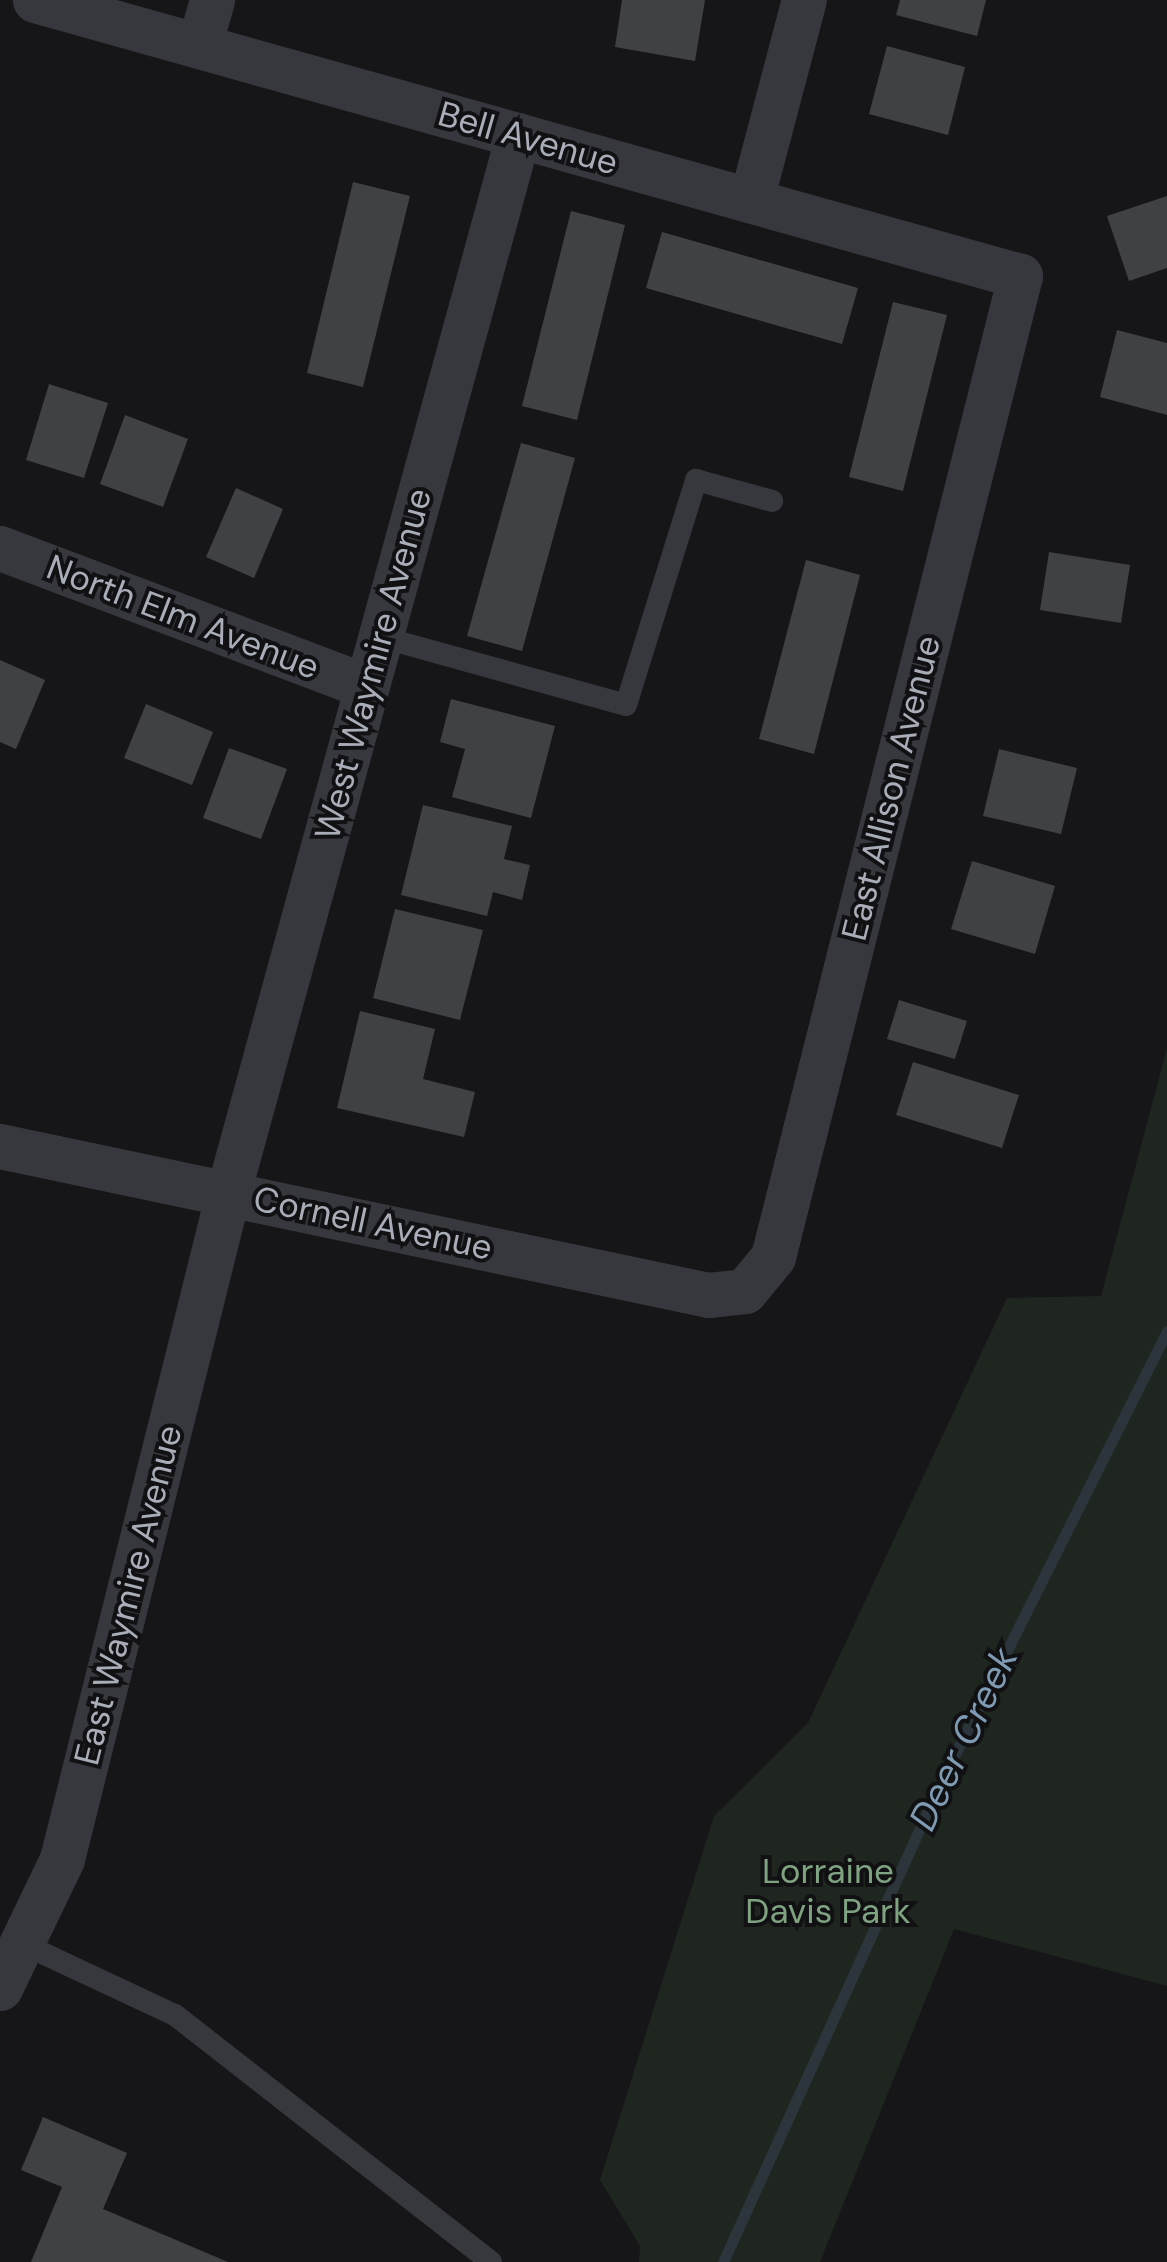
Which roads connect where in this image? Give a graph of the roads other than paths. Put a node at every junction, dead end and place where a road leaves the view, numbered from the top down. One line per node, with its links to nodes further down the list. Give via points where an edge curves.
1 (35, 0): 4 (street, Bell Avenue)
2 (212, 0): 4 (street)
3 (804, 0): 6 (street)
4 (199, 46): 5 (street, Bell Avenue)
5 (518, 135): 6 (street, Bell Avenue); 10 (street, West Waymire Avenue)
6 (751, 200): 7 (street, Bell Avenue)
7 (1020, 276): 14 (street, East Allison Avenue, via 773,1257)
8 (772, 502): 10 (lane, via 696,480 626,706)
9 (0, 548): 11 (street, North Elm Avenue)
10 (381, 638): 11 (street, West Waymire Avenue)
11 (366, 687): 13 (street, West Waymire Avenue)
12 (0, 1146): 13 (street, Cornell Avenue)
13 (228, 1192): 14 (street, Cornell Avenue, via 708,1295); 15 (street, East Waymire Avenue, via 62,1859)
14 (745, 1290)
15 (21, 1943): 16 (street, East Waymire Avenue); 17 (lane, via 176,2016)
16 (0, 1988)
17 (491, 2262)

